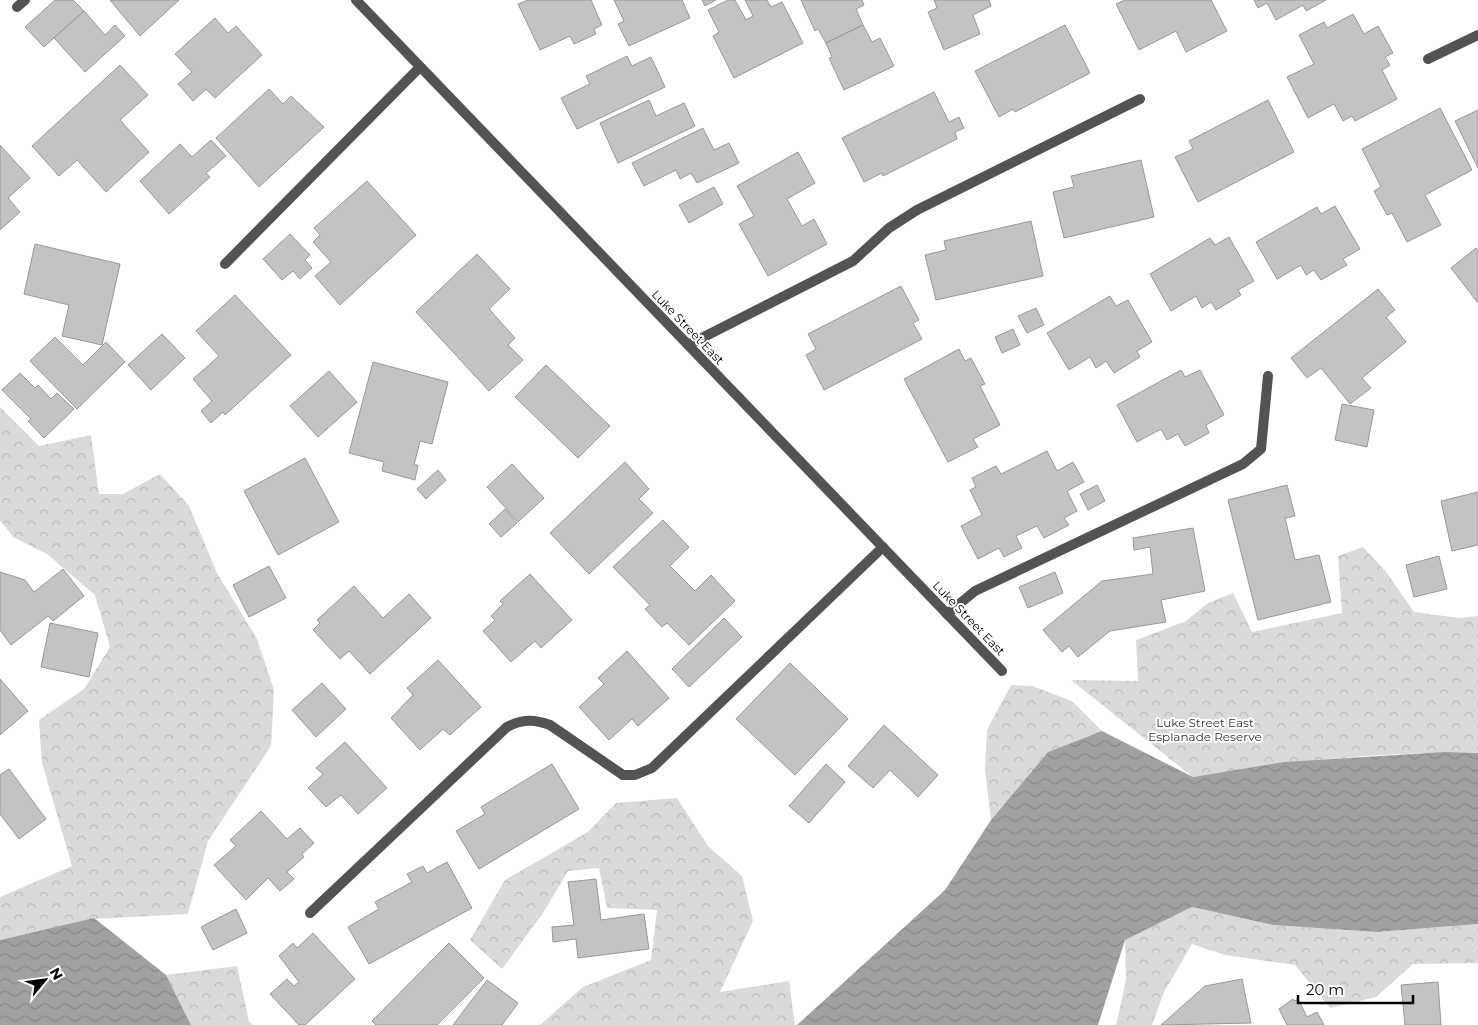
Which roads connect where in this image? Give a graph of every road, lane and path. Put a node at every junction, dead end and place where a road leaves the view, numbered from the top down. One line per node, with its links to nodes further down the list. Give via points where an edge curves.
1 (356, 0): 4 (street, Luke Street East)
2 (1478, 35): 3 (street)
3 (1428, 59)
4 (420, 67): 6 (street); 7 (street, Luke Street East)
5 (1140, 99): 7 (street, via 918,210 889,228 853,261)
6 (225, 264)
7 (688, 345): 9 (street, Luke Street East)
8 (1268, 376): 10 (street, via 1261,449 1243,464 975,591)
9 (883, 547): 10 (street, Luke Street East); 12 (street, via 652,768 635,775 623,775 550,726 539,721 516,722)
10 (947, 614): 11 (street, Luke Street East)
11 (1002, 671)
12 (310, 913)

